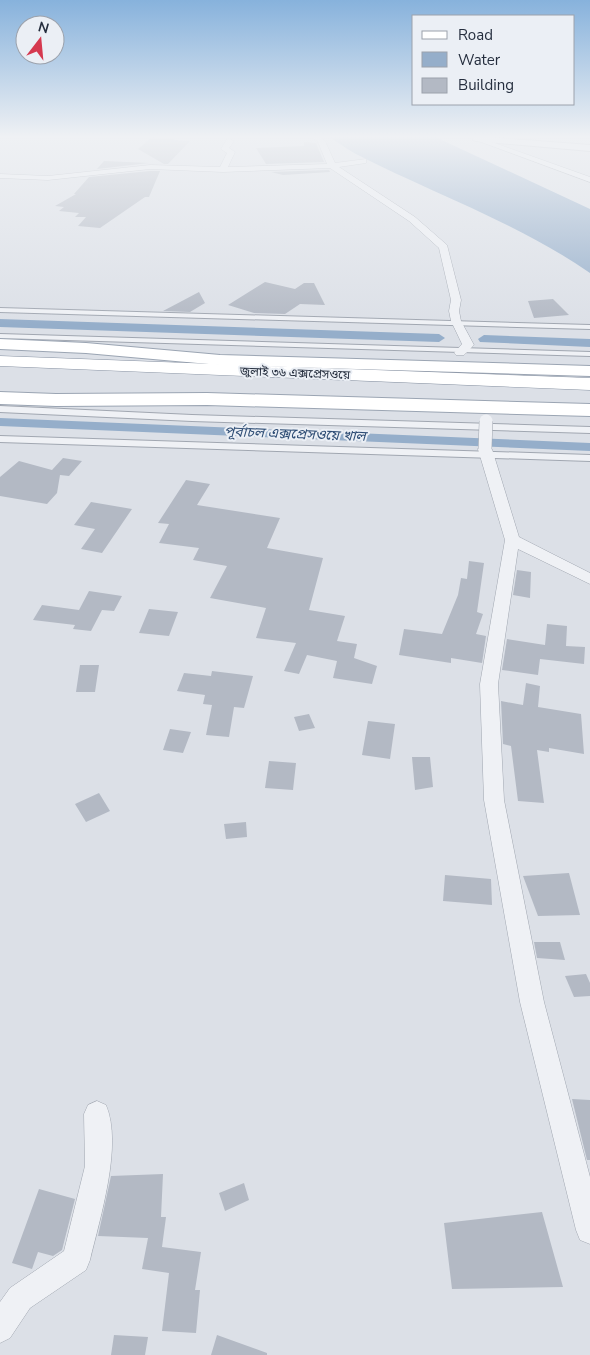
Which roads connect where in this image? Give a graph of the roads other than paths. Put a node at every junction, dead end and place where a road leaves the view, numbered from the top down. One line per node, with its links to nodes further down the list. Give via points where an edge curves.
1 (382, 199): 3 (street, via 412,219 444,247)
2 (0, 310): 3 (street)
3 (458, 323): 4 (street); 7 (street, via 468,346)
4 (590, 327)
5 (0, 336): 7 (street)
6 (0, 344): 9 (main road)
7 (462, 352): 8 (main road); 9 (main road, via 178,347)
8 (590, 355)
9 (82, 356): 10 (highway, জুলাই ৩৬ এক্সপ্রেসওয়ে); 14 (highway, জুলাই ৩৬ এক্সপ্রেসওয়ে); 14 (main road, via 220,360)
10 (0, 361)
11 (590, 372): 14 (main road)
12 (0, 378): 14 (highway, জুলাই ৩৬ এক্সপ্রেসওয়ে)
13 (0, 382): 18 (main road)
14 (358, 384): 15 (highway, জুলাই ৩৬ এক্সপ্রেসওয়ে); 16 (highway, জুলাই ৩৬ এক্সপ্রেসওয়ে); 18 (main road); 21 (main road)
15 (590, 384)
16 (590, 397)
17 (0, 398): 19 (main road)
18 (147, 398): 19 (main road)
19 (56, 400): 22 (main road, via 201,413)
20 (0, 409): 22 (street, via 192,418)
21 (590, 410)
22 (486, 424): 23 (main road); 24 (street); 26 (street, bridge)
23 (590, 424)
24 (590, 430)
25 (0, 439): 26 (street)
26 (485, 452): 27 (street); 28 (street)
27 (590, 458)
28 (512, 540): 29 (street); 31 (street, via 489,684 494,800 532,1002)
29 (590, 580)
30 (97, 1114): 32 (street, via 98,1166 76,1260 20,1298)
31 (590, 1230)
32 (0, 1328)

